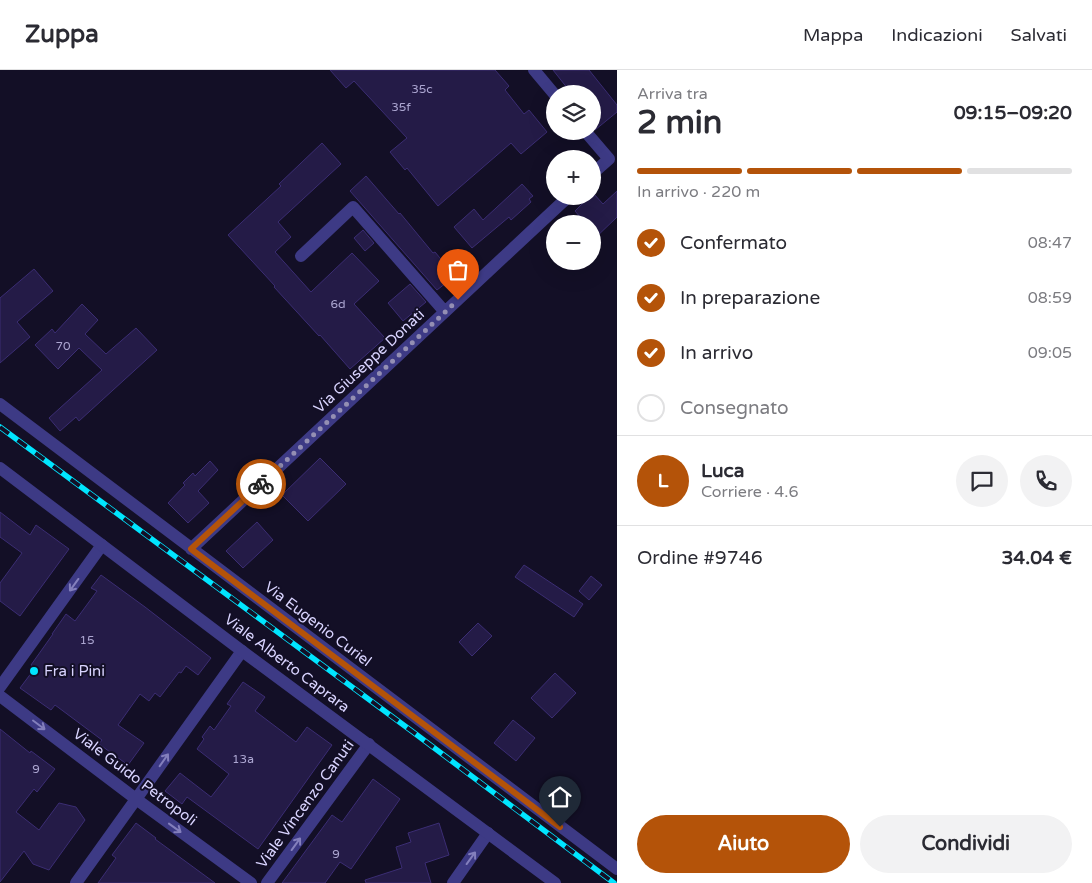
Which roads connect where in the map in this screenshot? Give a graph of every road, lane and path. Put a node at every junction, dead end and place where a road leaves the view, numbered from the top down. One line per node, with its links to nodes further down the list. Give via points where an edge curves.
1 (534, 70): 2 (street)
2 (547, 85)
3 (593, 140): 4 (street, via 609,159)
4 (601, 166)
5 (559, 205): 7 (street, Via Giuseppe Donati)
6 (301, 256): 7 (street, via 353,207)
7 (446, 312): 11 (street, Via Giuseppe Donati)
8 (0, 404): 11 (street, Via Eugenio Curiel)
9 (0, 468): 10 (street, Viale Alberto Caprara)
10 (102, 545): 12 (street, Viale Alberto Caprara); 13 (street, one-way to 13)
11 (191, 549): 18 (street, Via Eugenio Curiel)
12 (242, 651): 15 (street, Viale Alberto Caprara); 16 (street, one-way to 12)
13 (0, 687)
14 (0, 696): 16 (street, Viale Guido Petropoli, one-way to 16)
15 (368, 744): 17 (street, Viale Alberto Caprara); 21 (street, Viale Vincenzo Canuti, one-way to 15)
16 (136, 799): 19 (street); 20 (street, Viale Guido Petropoli, one-way to 20)
17 (488, 833): 22 (street, one-way to 17); 23 (street, Viale Alberto Caprara)
18 (617, 869)
19 (76, 883)
20 (251, 883)
21 (267, 883)
22 (453, 883)
23 (555, 883)

